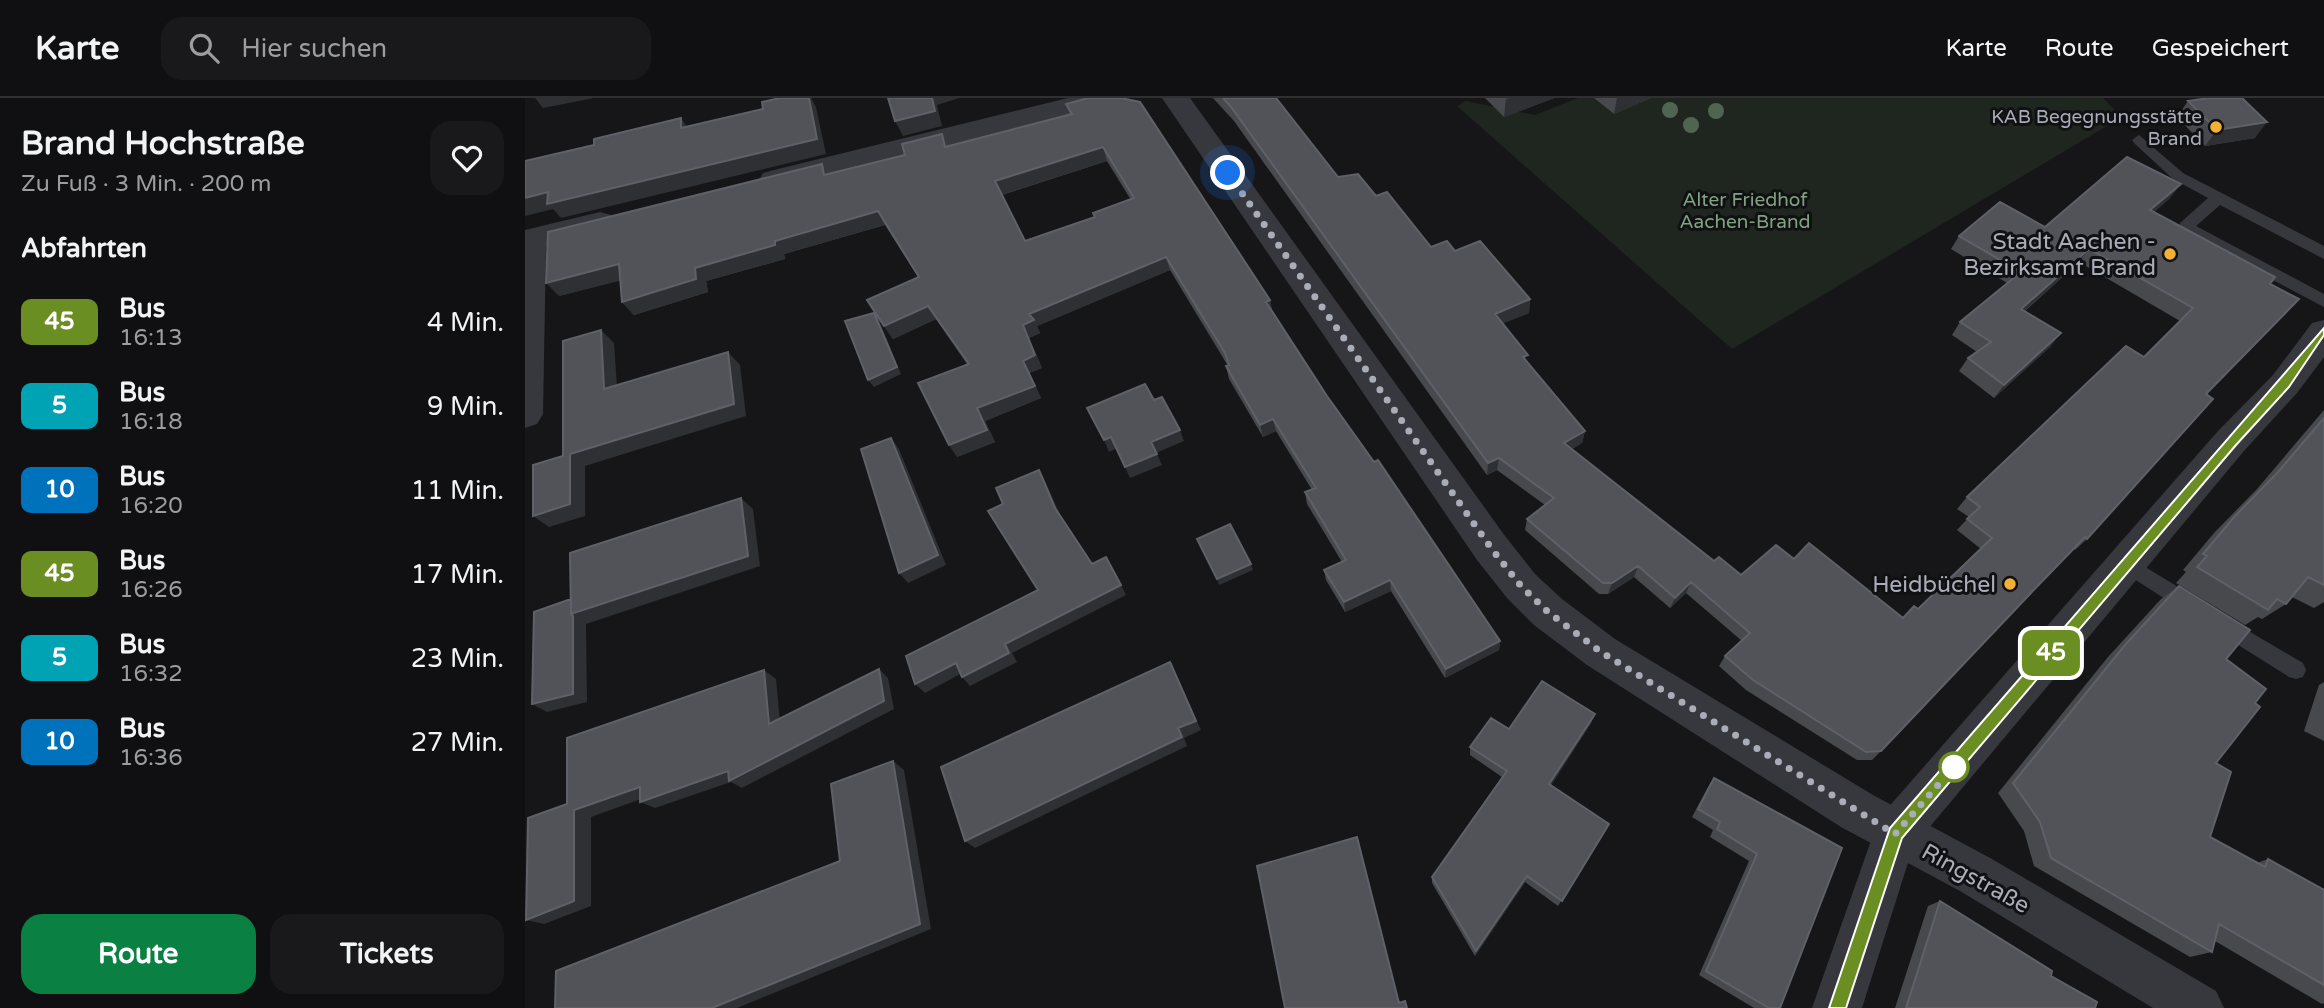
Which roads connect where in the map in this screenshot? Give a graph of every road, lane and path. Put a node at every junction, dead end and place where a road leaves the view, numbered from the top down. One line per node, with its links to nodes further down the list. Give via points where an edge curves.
1 (1104, 98): 4 (street)
2 (1176, 98): 14 (street, Ringstraße, via 1328,320 1521,586 1601,652)
3 (2139, 139): 5 (lane, via 2178,176)
4 (752, 186)
5 (2217, 199): 8 (lane); 9 (lane, via 2185,227)
6 (621, 218): 7 (street)
7 (527, 241): 11 (street)
8 (2324, 253)
9 (2324, 301)
10 (2322, 339): 12 (street)
11 (525, 414)
12 (2127, 564): 13 (lane); 14 (street)
13 (2296, 670)
14 (1895, 834): 15 (street); 16 (street, Ringstraße, via 1976,874)
15 (1837, 1008)
16 (2199, 1008)

